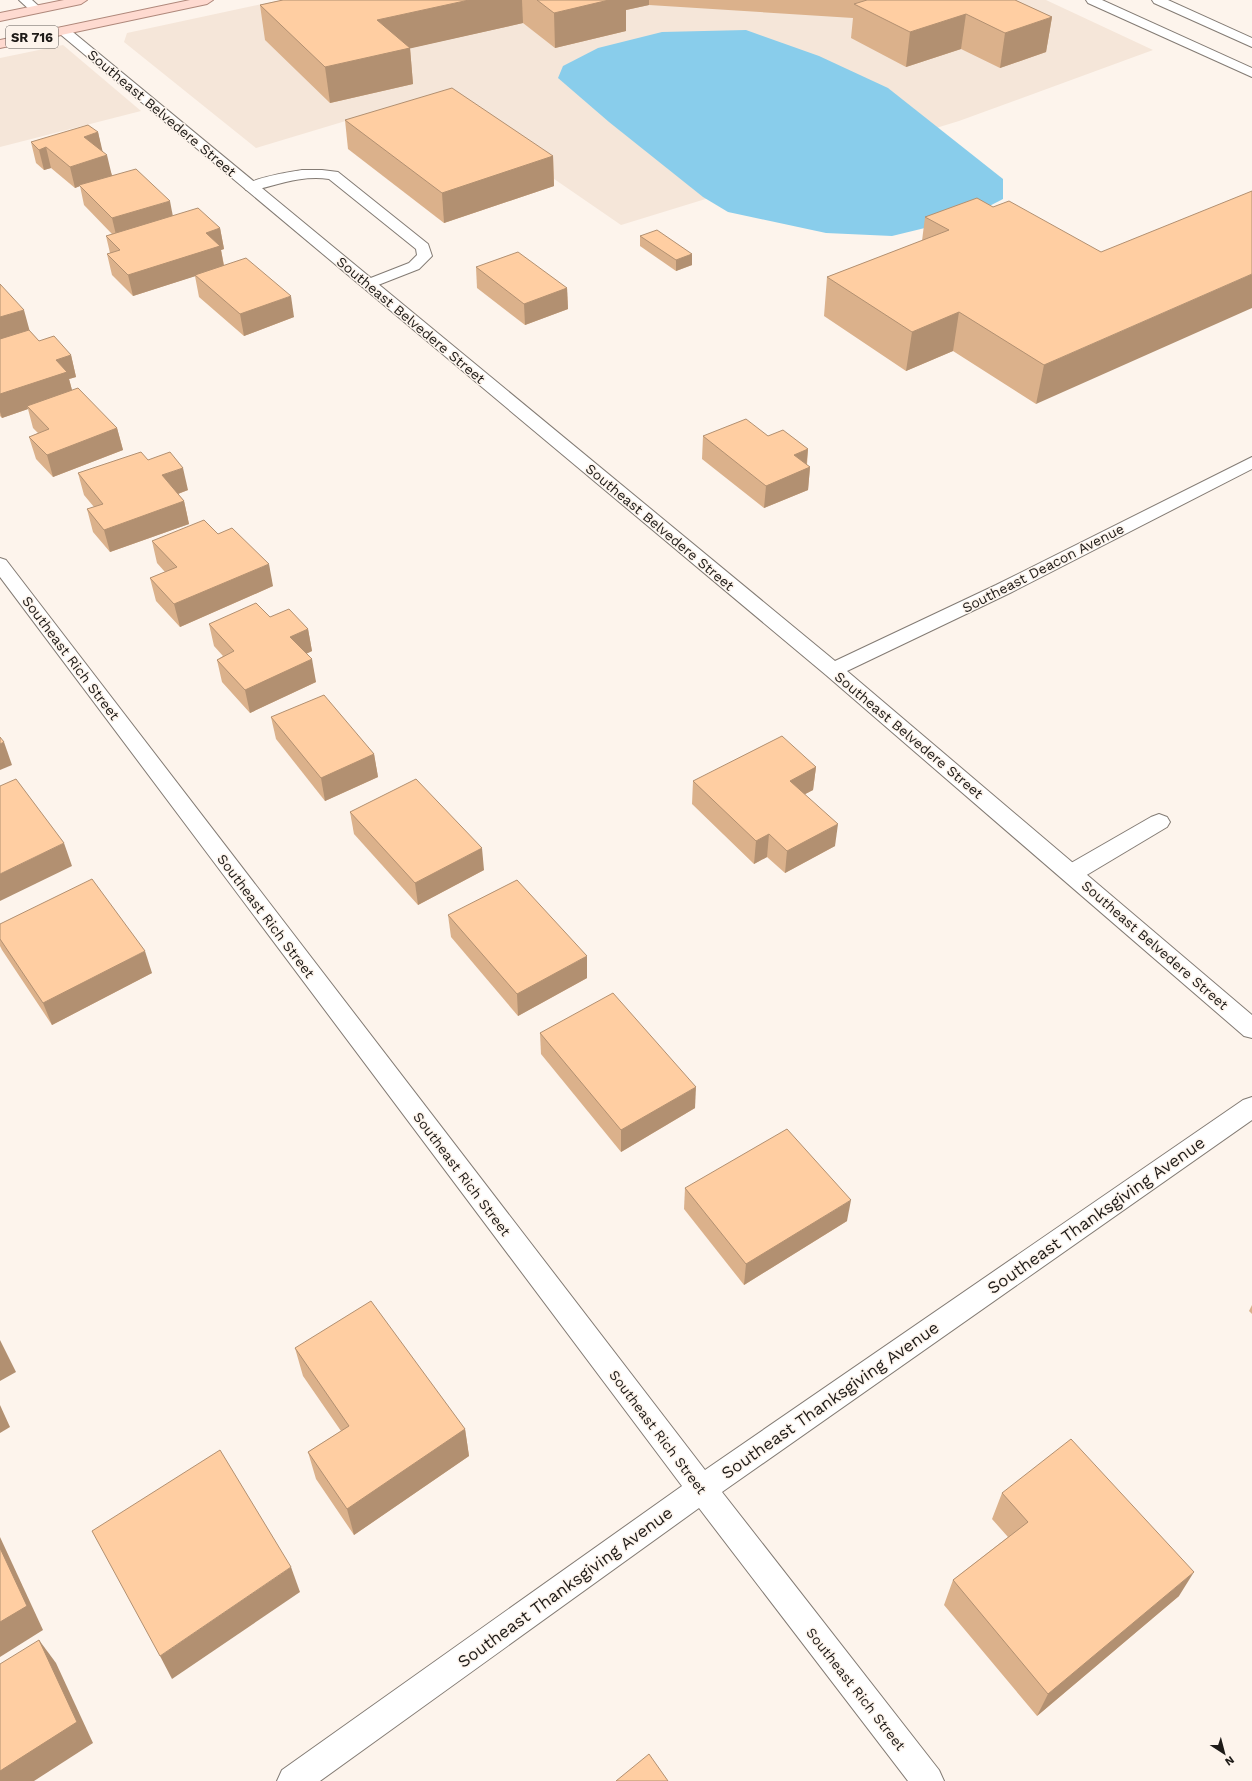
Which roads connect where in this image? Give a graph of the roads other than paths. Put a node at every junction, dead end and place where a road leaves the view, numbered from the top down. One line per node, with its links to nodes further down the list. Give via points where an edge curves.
1 (25, 0): 6 (street)
2 (81, 0): 6 (main road, SR 716)
3 (207, 0): 8 (main road, SR 716)
4 (1092, 0): 11 (street)
5 (1158, 0): 9 (street)
6 (36, 9): 7 (main road, SR 716)
7 (0, 17)
8 (64, 31): 10 (main road, SR 716); 12 (street, Southeast Belvedere Street)
9 (1252, 43)
10 (0, 44)
11 (1252, 73)
12 (251, 187): 13 (street, Southeast Belvedere Street); 13 (street, via 286,176 316,172 333,175 423,247 425,256 414,266)
13 (368, 284): 16 (street, Southeast Belvedere Street)
14 (1252, 462): 16 (street, Southeast Deacon Avenue, via 1003,589)
15 (0, 564): 21 (street, Southeast Rich Street)
16 (833, 670): 18 (street, Southeast Belvedere Street)
17 (1159, 822): 18 (street)
18 (1072, 873): 19 (street, Southeast Belvedere Street)
19 (1252, 1029)
20 (1252, 1107): 21 (street, Southeast Thanksgiving Avenue)
21 (702, 1489): 22 (street, Southeast Thanksgiving Avenue); 23 (street, Southeast Rich Street)
22 (293, 1781)
23 (928, 1781)

